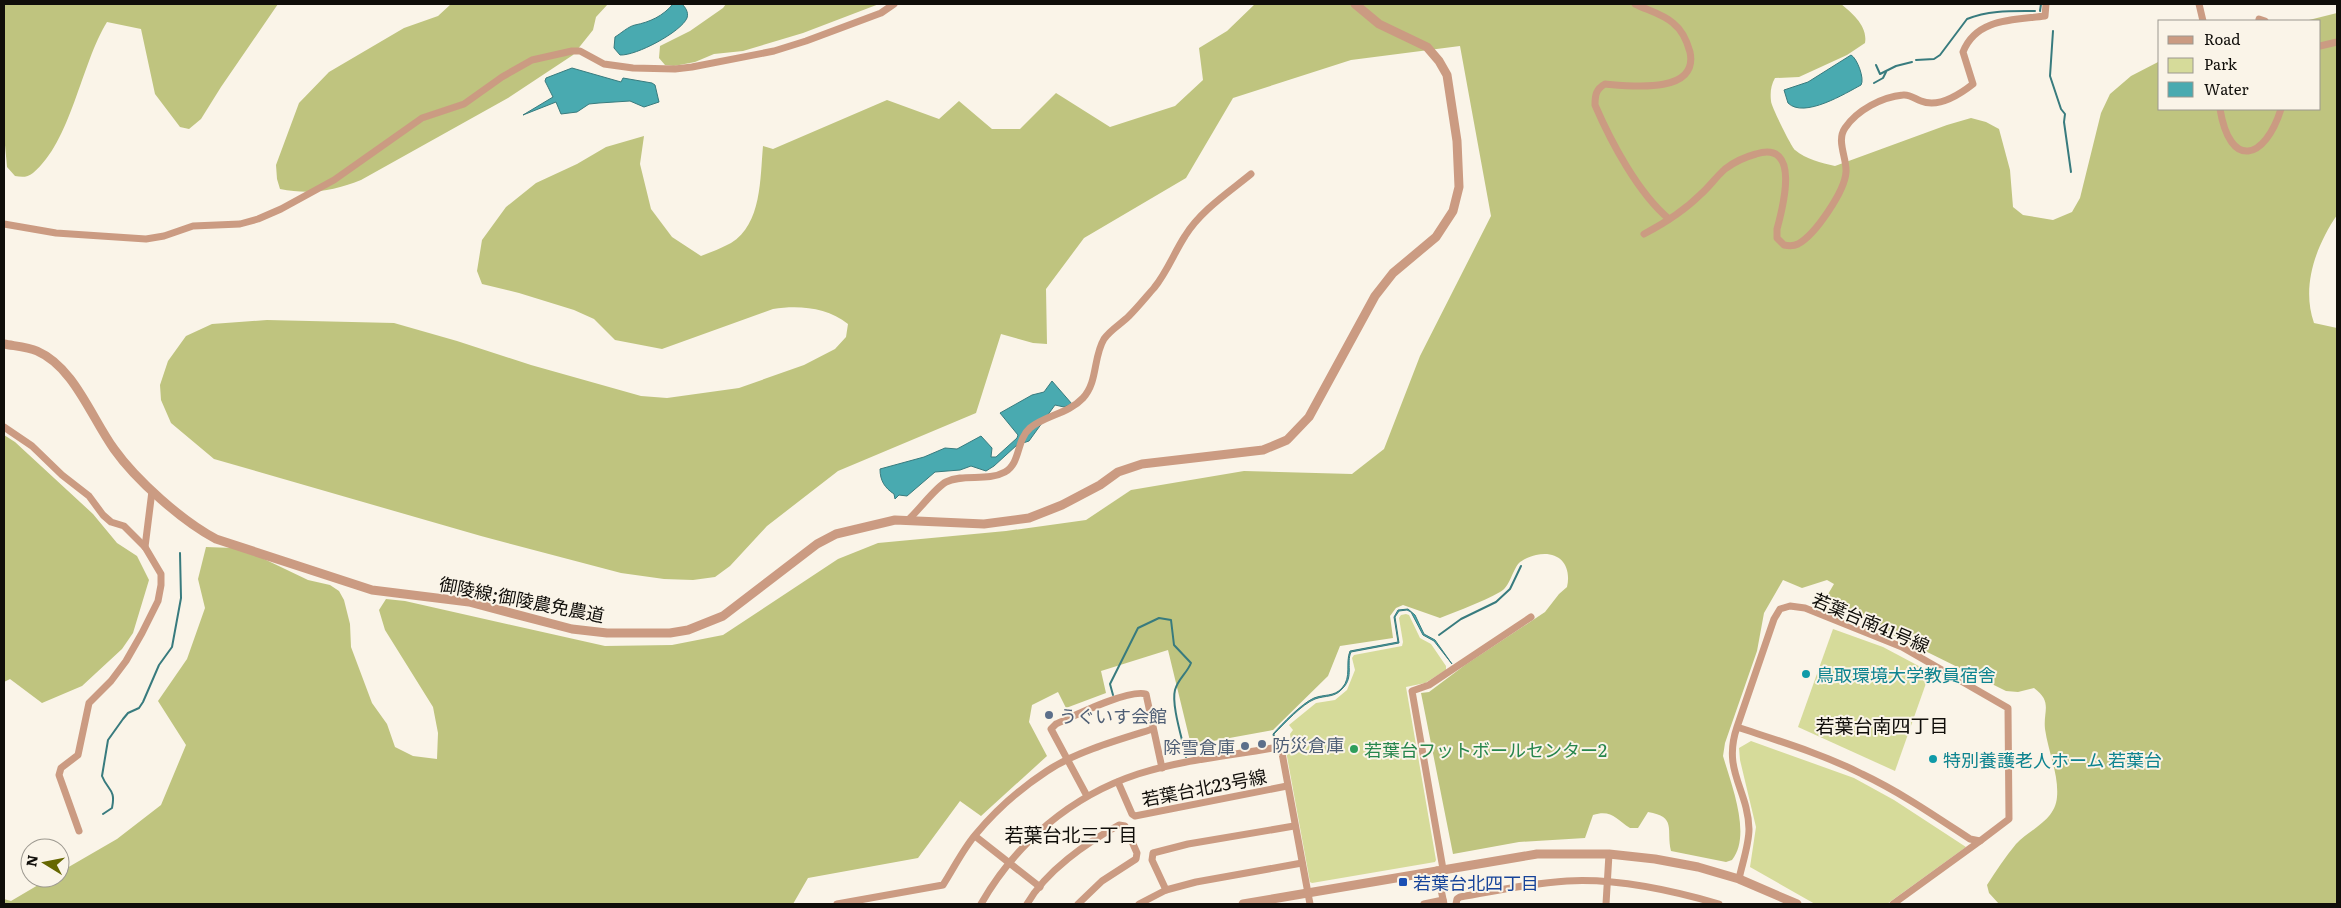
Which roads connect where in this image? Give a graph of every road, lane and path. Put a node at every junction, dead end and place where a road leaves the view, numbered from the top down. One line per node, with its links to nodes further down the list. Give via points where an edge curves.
1 (894, 4): 13 (street, via 881,13 806,41 744,58 692,67 633,68 604,64 580,51 532,60 464,104 422,118 334,180 280,209 240,224 193,226 146,239 56,233)
2 (1355, 4): 18 (street, 御陵線;御陵農免農道, via 1379,24 1426,47 1439,60 1447,76 1457,141 1459,187 1453,211 1436,237 1393,273 1375,296 1309,417 1299,429 1287,440 1263,450 1142,464 1118,472 1070,501 1029,518 984,524)
3 (1635, 4): 12 (street, via 1680,30 1689,47 1691,64 1684,76 1663,84 1630,88 1605,84 1595,95 1595,105 1634,177 1658,210)
4 (2046, 4): 12 (street, via 2045,16 1984,26 1963,52 1972,84 1949,99 1930,104 1904,94 1872,105 1854,116 1843,131 1846,173 1842,189 1805,240 1796,245 1784,245 1777,238 1786,177 1781,160 1770,152 1750,156 1725,170)
5 (2199, 4): 6 (street)
6 (2203, 20)
7 (2337, 42): 8 (street)
8 (2321, 46)
9 (2220, 110): 10 (street, via 2228,139 2241,150 2260,147 2274,128)
10 (2281, 110)
11 (1251, 174): 18 (street, via 1196,222 1155,286 1106,336 1100,346 1091,386 1081,401 1030,428 1008,471 1000,475 956,478 946,482)
12 (1669, 219): 14 (street)
13 (4, 224)
14 (1644, 234)
15 (4, 344): 17 (street, 御陵線;御陵農免農道, via 36,350 63,368 114,450)
16 (4, 427): 19 (street, via 32,446 90,496 103,515 124,526)
17 (152, 491): 18 (street, 御陵線;御陵農免農道, via 216,539 323,576 372,590 469,602 572,629 607,633 670,633 702,626 744,602 817,544 836,534); 19 (street)
18 (909, 519)
19 (145, 547): 29 (street, via 161,574 158,601 126,661 89,703 78,755 61,768 60,775)
20 (1531, 617): 35 (street, via 1429,685 1412,690)
21 (1737, 727): 31 (street, via 1785,742 1861,773 1914,802 1970,839); 31 (street, 若葉台南41号線, via 1780,609 1790,606 1805,608 1902,647 2008,708 2009,819); 36 (street, 若葉台南41号線, via 1732,762 1749,830)
22 (1153, 728): 23 (street); 23 (street, via 1148,697 1144,693 1096,706 1051,727); 24 (street)
23 (1068, 761): 27 (street); 30 (street, via 1048,770 1019,792)
24 (1162, 768): 25 (street); 26 (street, via 1273,748 1282,753)
25 (1118, 782): 26 (street, 若葉台北23号線, via 1135,816); 27 (street)
26 (1287, 786): 28 (street)
27 (1087, 796): 33 (street, via 1056,817)
28 (1294, 826): 34 (street); 39 (street, via 1153,853 1152,860)
29 (79, 831)
30 (975, 836): 33 (street); 42 (street, via 943,885)
31 (1980, 841): 54 (street)
32 (1609, 854): 35 (street, via 1537,854); 36 (street, via 1681,864); 37 (street)
33 (1010, 862): 38 (street); 43 (street)
34 (1302, 863): 39 (street); 40 (street)
35 (1440, 869): 40 (street); 41 (street)
36 (1739, 879): 53 (street)
37 (1607, 883): 50 (street, via 1568,881 1518,887 1458,898); 51 (street); 52 (street)
38 (1040, 887): 44 (street); 45 (street, via 1090,840 1119,825 1125,826 1137,853 1136,859 1102,881)
39 (1166, 890): 46 (street)
40 (1308, 892): 47 (street); 48 (street)
41 (1444, 902): 49 (street)
42 (837, 904)
43 (981, 904)
44 (1027, 904)
45 (1078, 904)
46 (1139, 904)
47 (1243, 904)
48 (1310, 904)
49 (1424, 904)
50 (1456, 904)
51 (1606, 904)
52 (1718, 904)
53 (1797, 904)
54 (1893, 904)

